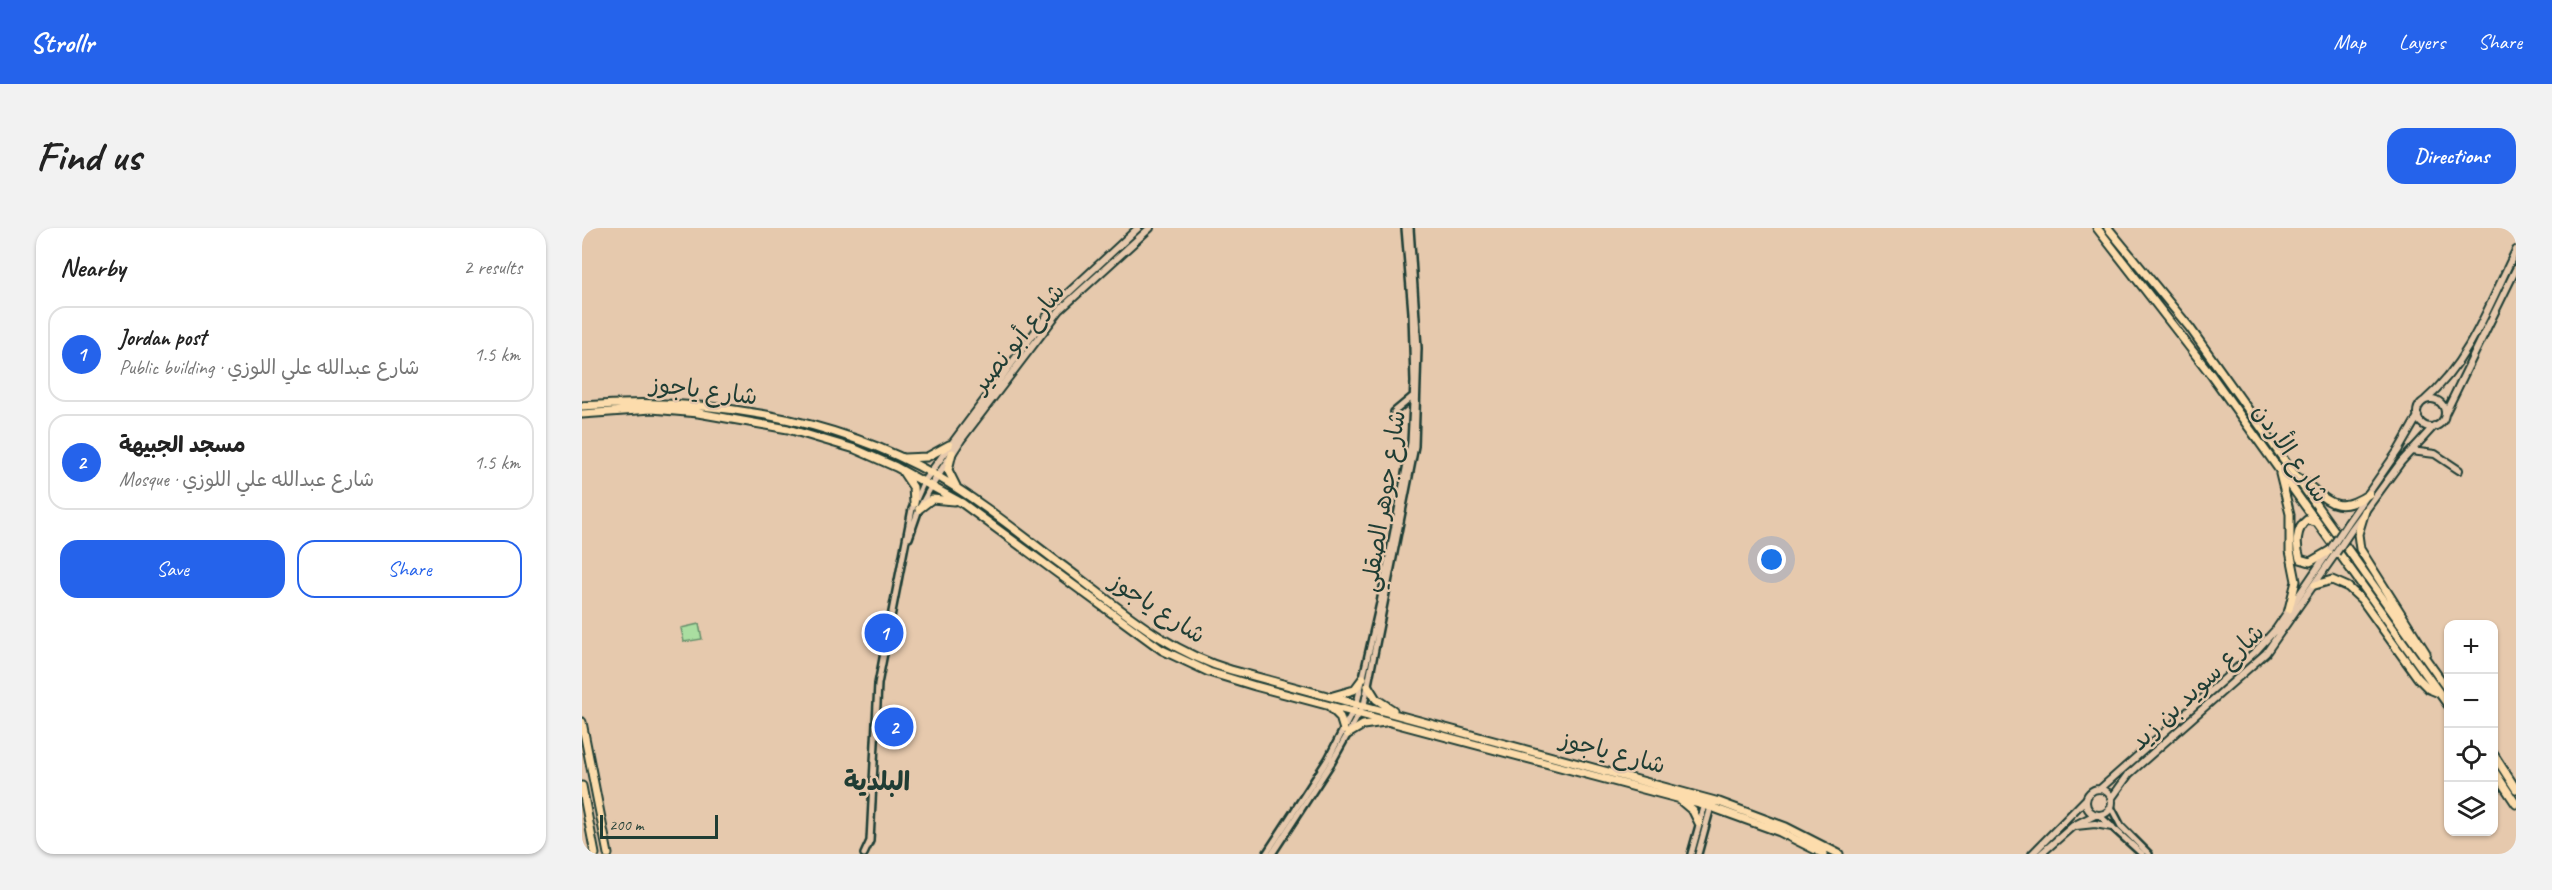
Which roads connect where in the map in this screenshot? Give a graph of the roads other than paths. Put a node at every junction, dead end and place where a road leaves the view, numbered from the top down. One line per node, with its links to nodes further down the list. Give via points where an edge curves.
1 (1138, 228): 17 (main road, شارع أبو نصير, via 1055,305)
2 (1150, 228): 19 (main road, شارع أبو نصير, via 1067,301)
3 (1405, 228): 9 (street, شارع جوهر الصقلي)
4 (1410, 228): 42 (street, شارع جوهر الصقلي, via 1418,348 1415,446)
5 (2097, 228): 22 (main road, شارع الأردن)
6 (2108, 228): 25 (main road, شارع الأردن, via 2190,328)
7 (2516, 250): 10 (main road, via 2460,361)
8 (2516, 269): 14 (main road)
9 (1413, 396): 12 (street); 39 (street, شارع جوهر الصقلي, via 1409,464)
10 (2426, 400): 14 (main road, via 2441,403); 15 (main road, via 2418,408)
11 (582, 406): 20 (main road, شارع ياجوز, via 677,403 729,410 815,428)
12 (1394, 412)
13 (582, 414): 21 (main road, شارع ياجوز, via 652,409 741,419 816,437)
14 (2445, 414): 16 (main road)
15 (2418, 416): 16 (main road, via 2426,425); 30 (main road, شارع سويد بن زيد)
16 (2434, 426): 18 (main road, شارع سويد بن زيد)
17 (949, 445): 20 (main road, via 927,458); 24 (main road, شارع أبو نصير)
18 (2411, 451): 23 (main road, via 2435,454); 33 (main road, شارع سويد بن زيد)
19 (952, 453): 26 (main road, شارع أبو نصير); 29 (main road, via 948,472)
20 (897, 458): 24 (main road, شارع ياجوز)
21 (896, 467): 27 (main road, شارع ياجوز); 32 (main road, via 913,487)
22 (2278, 468): 34 (main road, شارع الأردن); 38 (main road, via 2290,514 2290,551 2296,581)
23 (2459, 470)
24 (930, 472): 26 (main road, شارع ياجوز); 27 (main road, شارع أبو نصير)
25 (2293, 475): 30 (main road, via 2336,505 2353,504); 40 (main road, شارع الأردن)
26 (938, 476): 28 (main road, شارع أبو نصير); 29 (main road, شارع ياجوز)
27 (924, 481): 28 (main road, شارع ياجوز); 32 (street)
28 (932, 485): 31 (main road, شارع ياجوز); 32 (street)
29 (957, 489): 44 (main road, شارع ياجوز, via 1178,649 1220,667)
30 (2369, 494): 35 (main road, شارع سويد بن زيد)
31 (962, 503): 32 (main road, via 938,498); 46 (main road, شارع ياجوز, via 1168,653 1219,676)
32 (916, 506): 70 (street, via 878,684 870,841)
33 (2365, 511): 35 (main road, شارع سويد بن زيد); 40 (main road, via 2358,534 2360,549 2419,639)
34 (2317, 524): 36 (main road, via 2311,520 2302,524 2297,539 2299,557 2310,562); 43 (main road, شارع الأردن)
35 (2350, 526): 36 (main road, شارع سويد بن زيد, bridge)
36 (2332, 551): 37 (main road, شارع سويد بن زيد); 38 (main road, شارع سويد بن زيد)
37 (2314, 585): 43 (main road, via 2332,580 2352,590 2418,678); 60 (main road, شارع سويد بن زيد, via 2266,654 2129,774)
38 (2289, 609): 56 (main road, شارع سويد بن زيد, via 2252,656)
39 (1363, 678): 44 (main road, via 1351,692); 47 (street, شارع جوهر الصقلي)
40 (2440, 679): 41 (main road, شارع الأردن)
41 (2444, 684)
42 (1368, 686): 47 (street, شارع جوهر الصقلي); 49 (main road, via 1382,703)
43 (2440, 693): 45 (main road, شارع الأردن)
44 (1331, 696): 47 (main road, شارع ياجوز)
45 (2444, 699)
46 (1322, 703): 48 (main road, شارع ياجوز); 52 (main road, via 1339,715)
47 (1360, 704): 48 (street); 49 (main road, شارع ياجوز)
48 (1357, 712): 51 (main road, شارع ياجوز); 52 (street)
49 (1406, 717): 61 (main road, شارع ياجوز)
50 (582, 722): 69 (main road)
51 (1393, 722): 52 (main road, via 1363,725); 58 (main road, شارع ياجوز)
52 (1346, 732): 71 (street); 72 (street)
53 (2498, 762): 57 (main road)
54 (2498, 778): 62 (main road)
55 (582, 786): 68 (main road)
56 (2100, 789): 59 (main road, via 2093,790); 60 (main road)
57 (2516, 789)
58 (1678, 798): 61 (main road, شارع ياجوز); 65 (main road, via 1693,811)
59 (2086, 799): 64 (main road, via 2086,807); 77 (main road)
60 (2111, 799): 63 (main road)
61 (1709, 802): 65 (street); 74 (street); 75 (main road, شارع ياجوز); 76 (main road, شارع ياجوز, via 1786,827)
62 (2516, 804)
63 (2111, 807): 64 (main road); 80 (street, via 2121,826)
64 (2097, 815): 66 (main road); 67 (street)
65 (1699, 823): 73 (street)
66 (2073, 826): 67 (main road); 78 (main road)
67 (2112, 827): 79 (street)
68 (595, 854)
69 (608, 854)
70 (864, 854)
71 (1266, 854)
72 (1272, 854)
73 (1691, 854)
74 (1698, 854)
75 (1824, 854)
76 (1839, 854)
77 (2032, 854)
78 (2041, 854)
79 (2142, 854)
80 (2149, 854)

